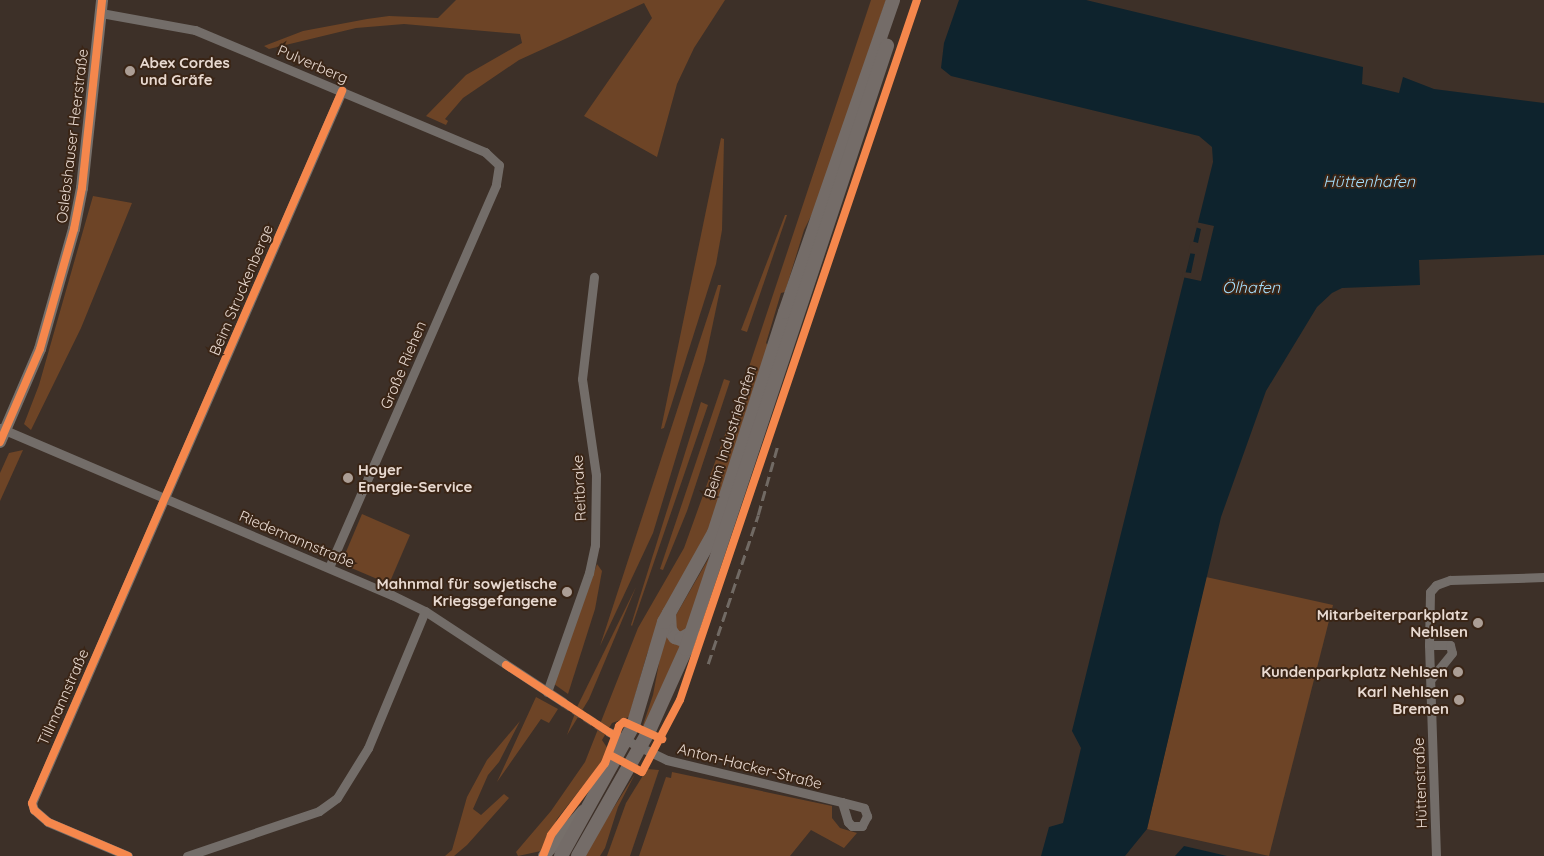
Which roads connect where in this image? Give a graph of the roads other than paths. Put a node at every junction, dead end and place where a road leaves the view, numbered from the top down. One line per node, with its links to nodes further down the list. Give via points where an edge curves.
1 (893, 0): 12 (main road, Beim Industriehafen, via 785,312 716,525)
2 (902, 0): 14 (main road, Beim Industriehafen)
3 (101, 6): 4 (street, Pulverberg, via 195,30); 7 (main road, Oslebshauser Heerstraße, via 82,188 74,229 40,349)
4 (342, 92): 5 (street, Pulverberg, via 484,152 493,157); 9 (street, Beim Struckenberge)
5 (500, 172): 10 (street, Große Riehen)
6 (594, 276): 17 (street, Reitbrake, via 582,379 596,475 595,545 589,573)
7 (3, 429): 8 (main road, Oslebshauser Heerstraße); 9 (street, Riedemannstraße)
8 (0, 442)
9 (166, 498): 10 (street, Riedemannstraße); 24 (street, Tillmannstraße, via 32,803 34,810 48,822)
10 (328, 567): 13 (street, Riedemannstraße)
11 (1544, 577): 15 (street, Hüttenstraße, via 1450,580 1436,585 1430,592 1428,604)
12 (669, 609): 14 (main road, via 672,635 681,639); 20 (main road, Beim Industriehafen, via 655,648 642,704)
13 (425, 612): 17 (street, Riedemannstraße); 25 (street, via 368,748 337,798 319,811)
14 (692, 633): 21 (main road, Beim Industriehafen)
15 (1429, 645): 16 (street, Hüttenstraße); 16 (street, via 1450,645 1452,653)
16 (1430, 679): 29 (street, Hüttenstraße)
17 (547, 692): 18 (street, Riedemannstraße)
18 (563, 702)
19 (609, 732): 20 (street)
20 (626, 742): 21 (street, Anton-Hacker-Straße); 23 (main road, Beim Industriehafen)
21 (640, 749): 22 (street, Anton-Hacker-Straße, via 667,760); 28 (main road, Beim Industriehafen)
22 (842, 802)
23 (587, 807): 26 (main road); 27 (main road, Beim Industriehafen)
24 (128, 856)
25 (187, 856)
26 (544, 856)
27 (561, 856)
28 (578, 856)
29 (1436, 856)

